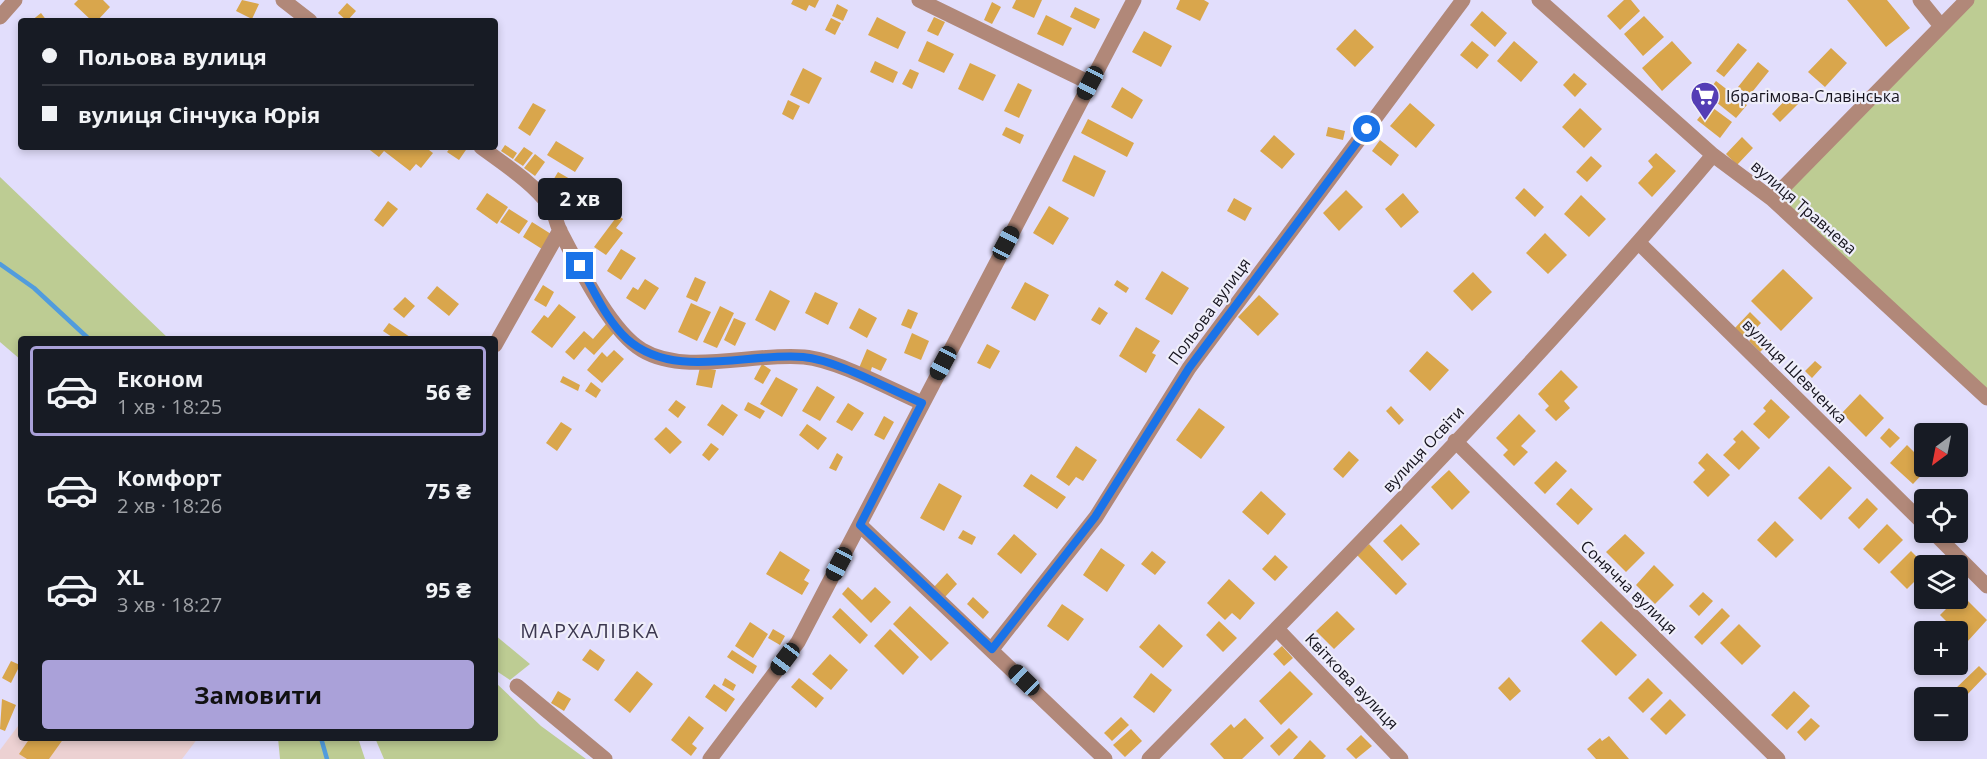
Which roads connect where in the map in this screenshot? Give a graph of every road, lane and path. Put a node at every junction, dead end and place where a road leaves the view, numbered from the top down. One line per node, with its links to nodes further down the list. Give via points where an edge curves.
1 (15, 0): 9 (street)
2 (283, 0): 10 (street)
3 (919, 0): 12 (street)
4 (1134, 0): 12 (street)
5 (1463, 0): 27 (street, Польова вулиця, via 1189,368 1095,517)
6 (1539, 0): 14 (street, вулиця Травнева)
7 (1920, 0): 11 (street)
8 (1967, 0): 11 (street)
9 (0, 17)
10 (306, 18)
11 (1941, 26): 15 (street)
12 (1090, 83): 20 (street)
13 (485, 150): 16 (street, via 533,188 551,208)
14 (1713, 155): 15 (street, вулиця Травнева); 17 (street, вулиця Освіти)
15 (1772, 199): 19 (street, вулиця Травнева)
16 (560, 230): 18 (street); 20 (street, via 612,320 626,338 659,358 688,362 806,357)
17 (1639, 243): 21 (street, вулиця Освіти); 22 (street, вулиця Шевченка)
18 (498, 340)
19 (1987, 398)
20 (922, 403): 23 (street)
21 (1455, 441): 26 (street, вулиця Освіти); 34 (street, Сонячна вулиця)
22 (1914, 514)
23 (860, 525): 27 (street); 30 (street, via 798,642)
24 (1944, 543): 25 (street)
25 (1987, 586)
26 (1277, 628): 32 (street, вулиця Освіти); 33 (street, Квіткова вулиця)
27 (992, 649): 31 (street)
28 (517, 686): 29 (street)
29 (605, 759)
30 (710, 759)
31 (1105, 759)
32 (1149, 759)
33 (1401, 759)
34 (1778, 759)

